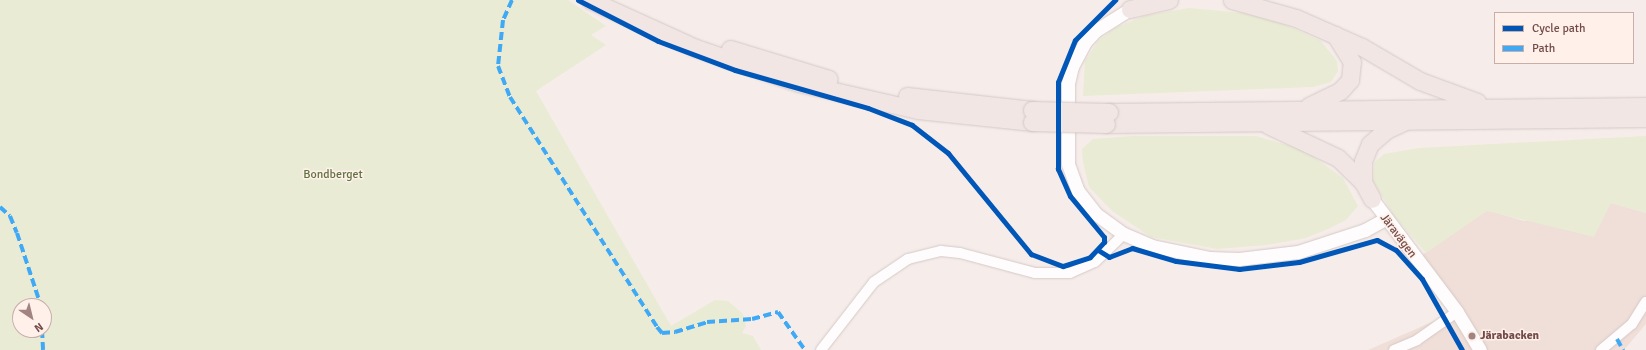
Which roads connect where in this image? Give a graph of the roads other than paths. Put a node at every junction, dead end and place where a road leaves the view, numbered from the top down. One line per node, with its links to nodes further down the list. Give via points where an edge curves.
1 (590, 0): 10 (highway, via 696,48 799,83 918,110)
2 (617, 0): 10 (highway, via 734,50 817,76 916,98)
3 (1169, 0): 5 (highway)
4 (1232, 0): 6 (highway, via 1276,11)
5 (1128, 4): 18 (street, via 1096,30 1072,66 1066,144 1068,164 1078,191 1096,214)
6 (1335, 35): 8 (highway, via 1420,81); 9 (highway, via 1350,58 1350,80 1340,91)
7 (1646, 106): 8 (highway)
8 (1488, 107): 9 (highway)
9 (1302, 109): 11 (highway)
10 (1032, 116): 11 (highway, bridge)
11 (1108, 118): 14 (highway)
12 (1646, 118): 13 (highway)
13 (1408, 120): 14 (highway); 15 (highway, via 1386,130 1370,144 1363,161)
14 (1262, 122): 15 (highway, via 1326,150)
15 (1363, 182): 16 (highway)
16 (1372, 199): 17 (street, Järavägen)
17 (1385, 219): 18 (street, via 1322,245 1271,258 1210,258 1152,246); 20 (street, Järavägen)
18 (1124, 234): 21 (street, via 1095,262 1070,273 1035,273 960,253 941,251 908,259 874,282)
19 (1646, 302): 24 (street, via 1632,324)
20 (1457, 312): 22 (street, via 1417,340); 23 (street, Järavägen)
21 (821, 350)
22 (1394, 350)
23 (1480, 350)
24 (1601, 350)

